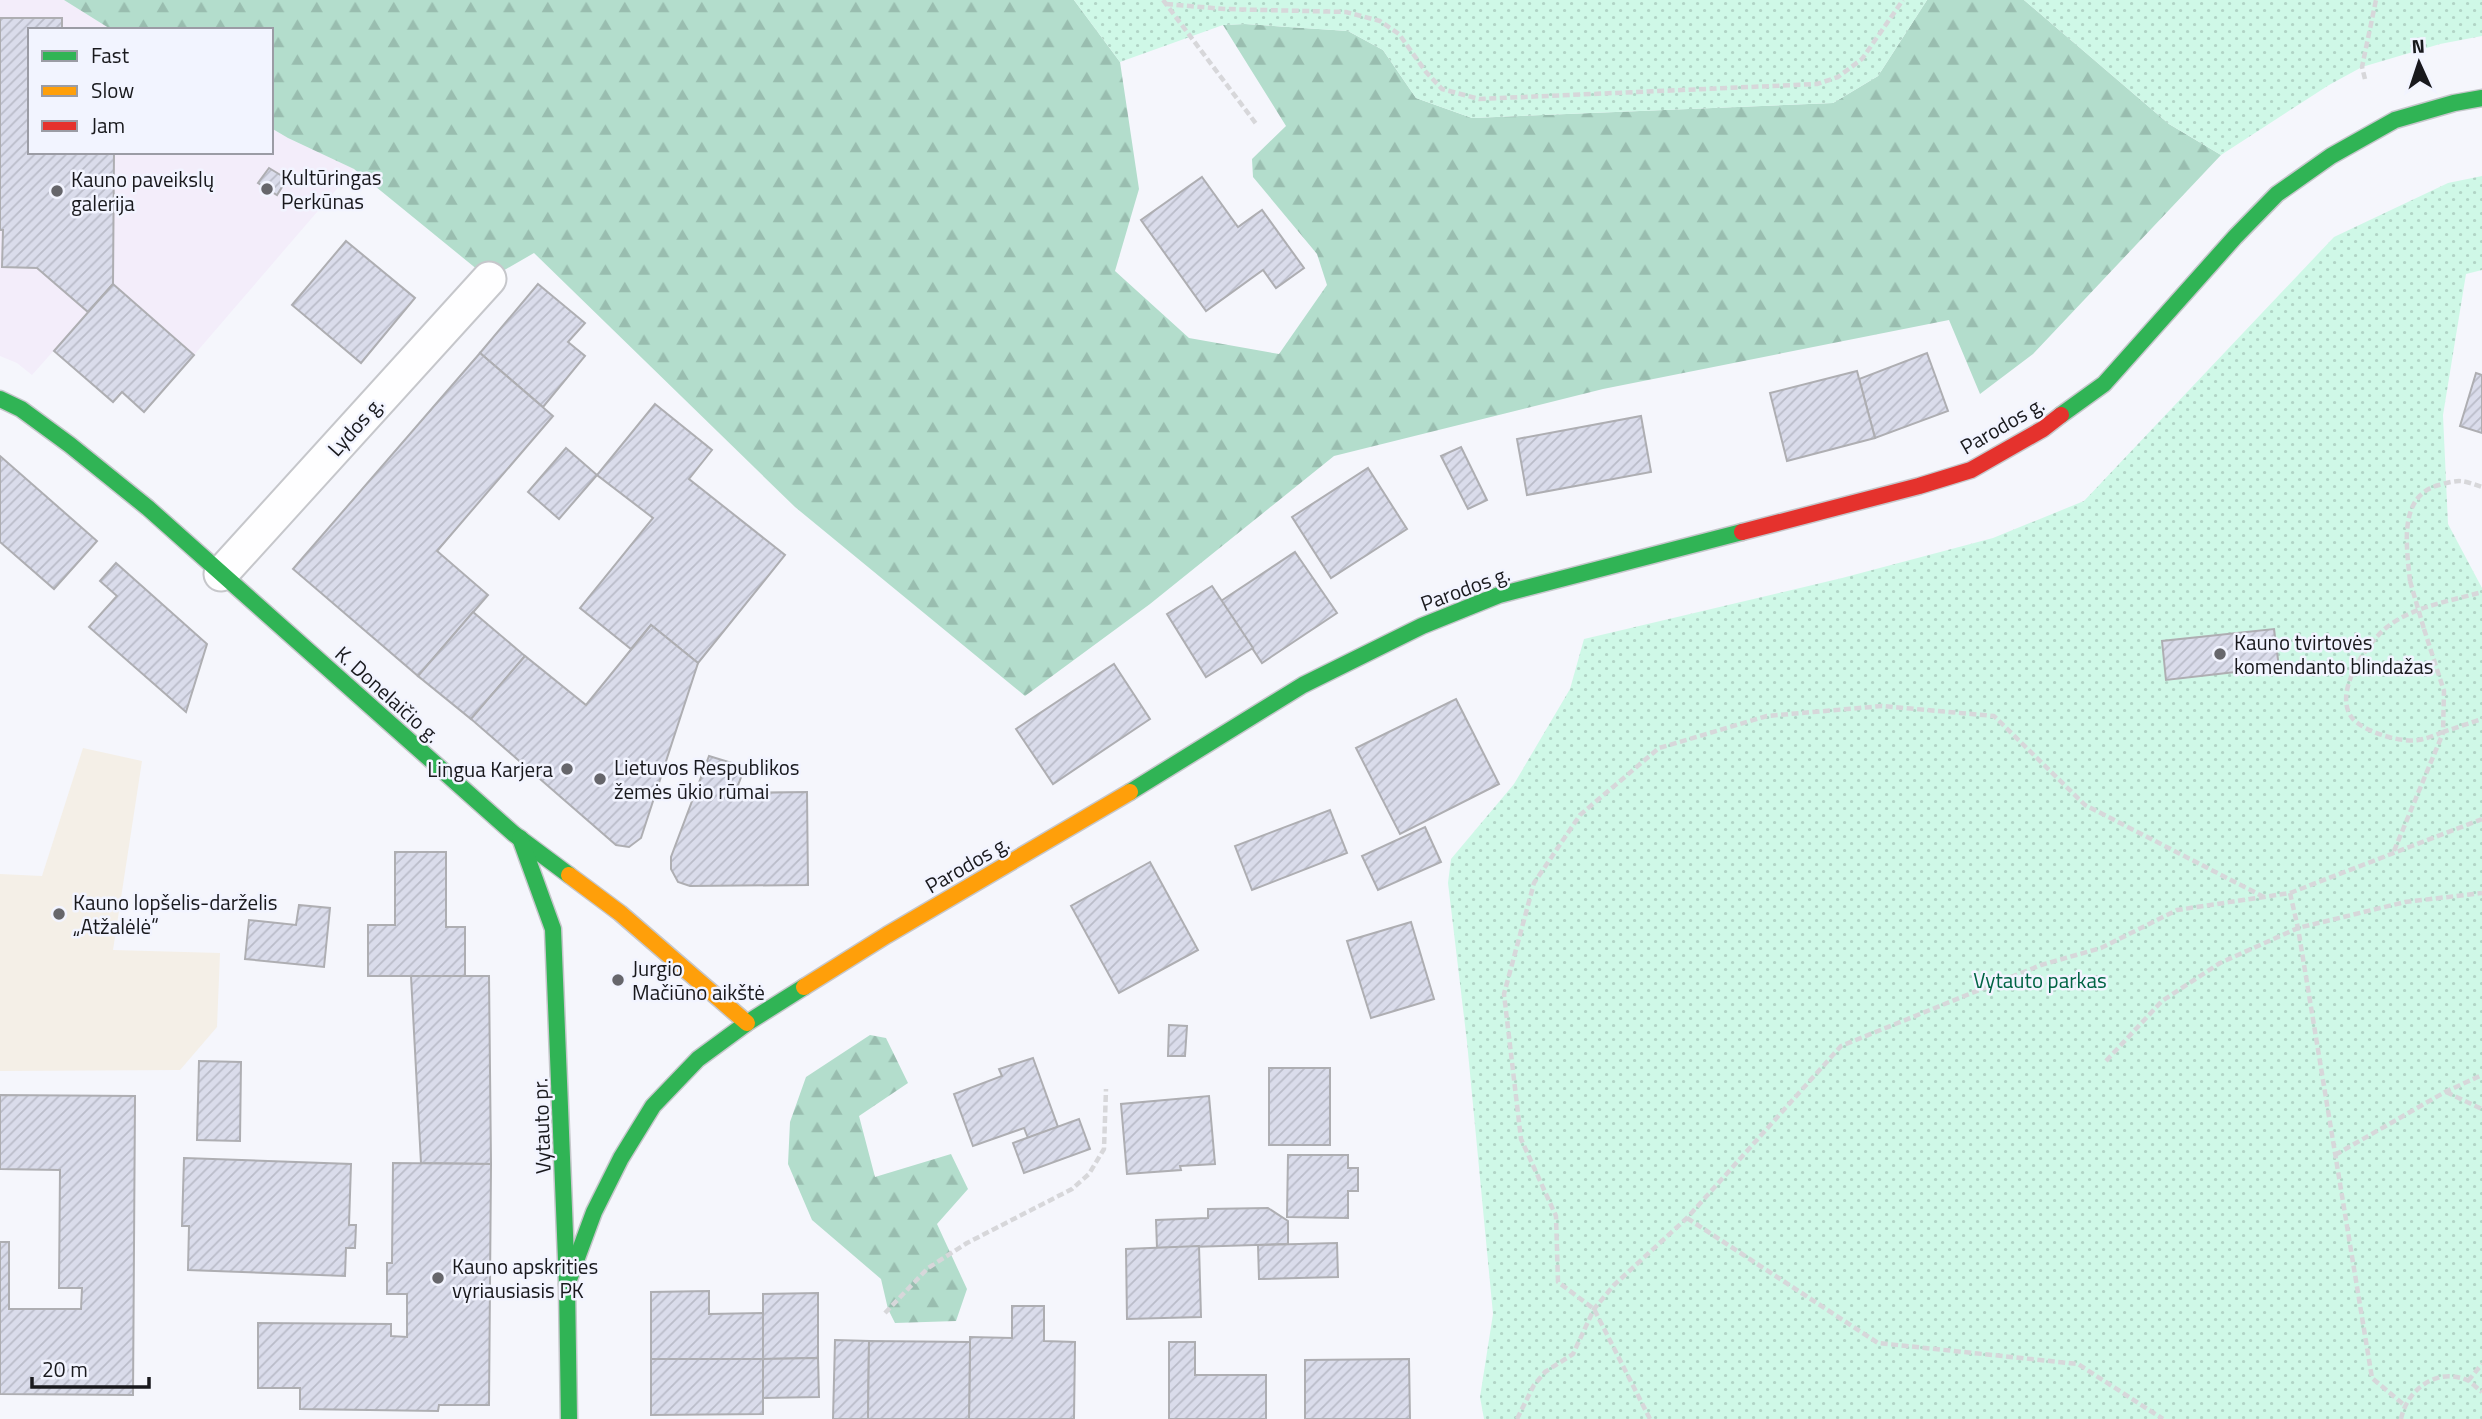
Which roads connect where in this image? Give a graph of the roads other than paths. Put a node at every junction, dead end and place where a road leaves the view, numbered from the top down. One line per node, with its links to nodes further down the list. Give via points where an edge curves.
1 (2482, 98): 6 (main road, Parodos g., via 2395,120 2331,156 2277,194 2104,384 2043,429 1971,470 1499,595 1422,626 1304,685)
2 (489, 279): 4 (street, Lydos g.)
3 (0, 398): 4 (main road, K. Donelaičio g., via 70,445)
4 (221, 574): 5 (main road, K. Donelaičio g.)
5 (520, 838): 6 (main road, K. Donelaičio g., via 620,913); 7 (main road, Vytauto pr., via 553,929)
6 (747, 1023): 7 (main road, Parodos g., via 698,1059 653,1106 594,1212)
7 (567, 1285): 8 (main road, Vytauto pr.)
8 (569, 1419)

